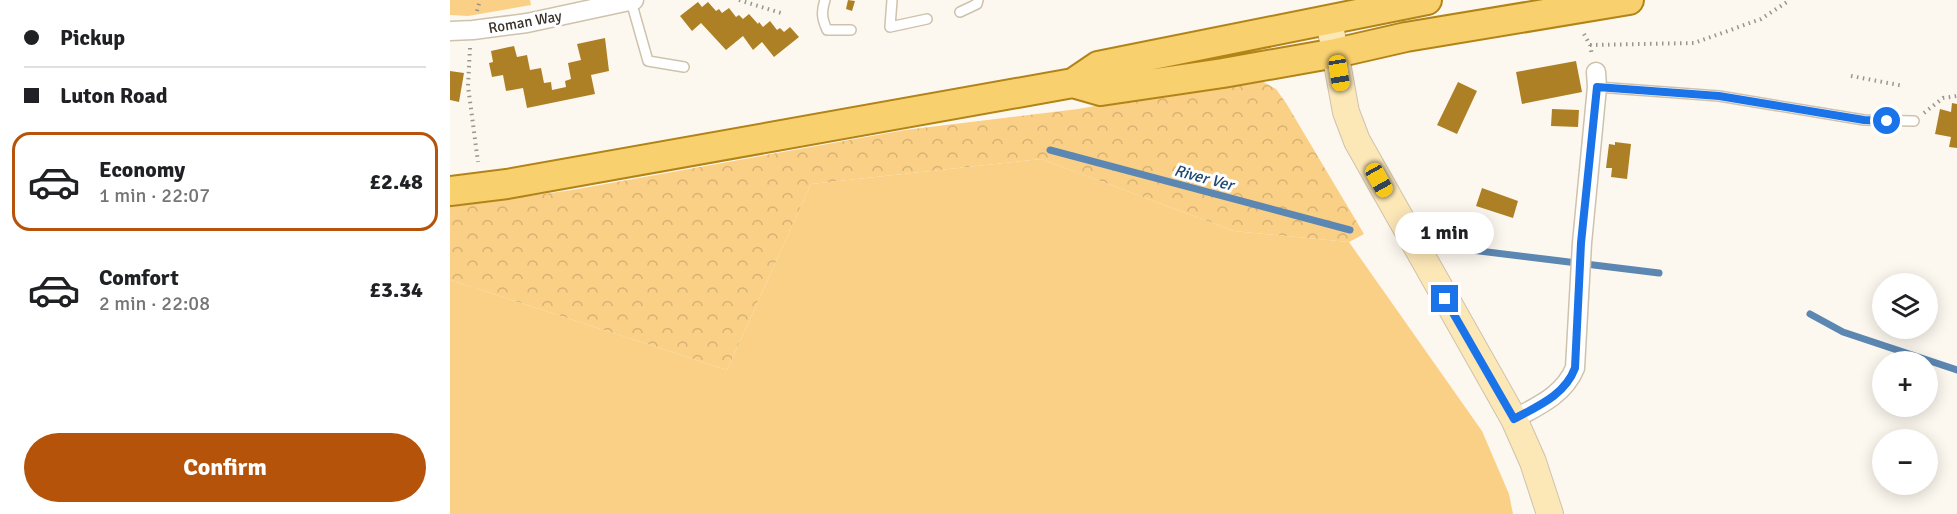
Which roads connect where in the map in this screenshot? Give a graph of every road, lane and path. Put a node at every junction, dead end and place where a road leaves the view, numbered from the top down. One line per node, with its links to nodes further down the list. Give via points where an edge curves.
1 (480, 0): 15 (path)
2 (739, 0): 12 (path)
3 (825, 0): 16 (lane, via 823,21 828,30)
4 (892, 0): 13 (lane, via 890,27)
5 (978, 0): 11 (lane)
6 (1427, 0): 14 (main road)
7 (1629, 0): 10 (main road)
8 (1790, 0): 18 (path, via 1761,20 1694,43)
9 (633, 1): 15 (street, Roman Way); 20 (lane, via 648,61)
10 (1535, 8): 19 (main road)
11 (960, 12)
12 (781, 13)
13 (927, 19)
14 (1329, 20): 19 (main road); 23 (main road, via 1098,66)
15 (473, 30): 17 (street, Roman Way); 27 (path, via 468,87)
16 (851, 30)
17 (450, 31)
18 (1590, 45)
19 (1336, 53): 23 (main road, via 1101,91); 29 (main road, via 1346,112 1357,141)
20 (684, 67)
21 (1851, 76): 24 (path)
22 (1597, 80): 26 (lane, via 1864,120); 29 (street, via 1581,243 1575,368 1558,393)
23 (1073, 83): 28 (main road)
24 (1904, 86)
25 (1957, 96): 26 (path, via 1943,98)
26 (1914, 121)
27 (478, 162)
28 (450, 191)
29 (1514, 419): 30 (main road)
30 (1550, 514)

